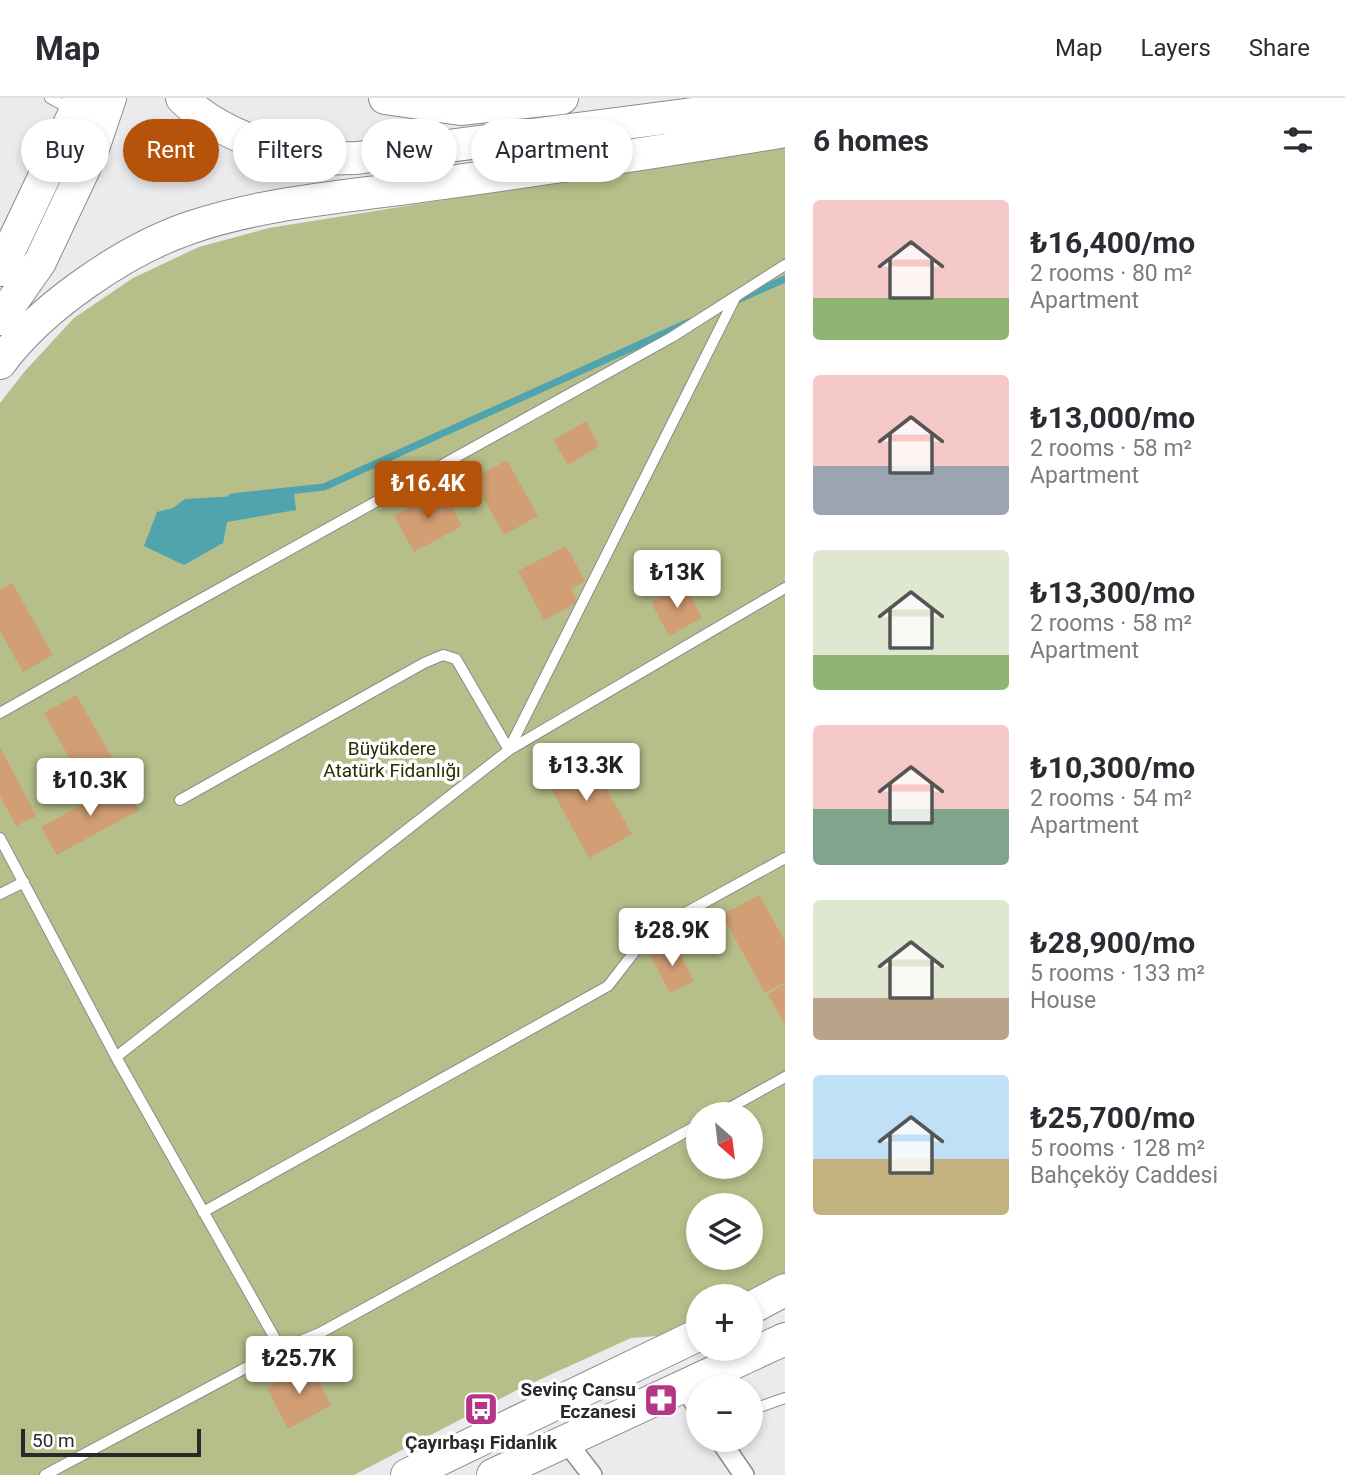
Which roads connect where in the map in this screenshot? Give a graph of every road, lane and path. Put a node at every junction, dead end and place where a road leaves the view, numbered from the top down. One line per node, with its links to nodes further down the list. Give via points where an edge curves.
1 (110, 98): 11 (main road, via 91,154 40,262)
2 (182, 98): 5 (main road, via 214,122 249,139 318,158 357,158)
3 (385, 98): 4 (main road, via 460,109)
4 (562, 98)
5 (785, 102)
6 (68, 103): 9 (main road)
7 (785, 131): 12 (main road, via 278,206 192,227 79,286)
8 (785, 265): 10 (lane)
9 (0, 270)
10 (737, 296): 14 (lane, via 672,337); 15 (lane)
11 (0, 319)
12 (0, 363)
13 (785, 588): 15 (lane)
14 (0, 713)
15 (509, 750): 16 (lane, via 456,659 443,655); 21 (lane)
16 (180, 800)
17 (0, 838): 19 (lane)
18 (785, 858): 25 (lane, via 649,933 608,986)
19 (24, 882): 20 (lane); 21 (lane)
20 (0, 894)
21 (116, 1057): 25 (lane)
22 (785, 1077): 23 (lane)
23 (740, 1102)
24 (686, 1132): 30 (lane, via 320,1333)
25 (203, 1212): 30 (lane)
26 (785, 1290): 27 (main road)
27 (763, 1302)
28 (785, 1339): 31 (main road)
29 (686, 1341): 38 (main road)
30 (281, 1349): 37 (lane)
31 (726, 1375)
32 (686, 1398): 35 (main road)
33 (785, 1398): 34 (lane)
34 (763, 1406)
35 (565, 1440): 39 (main road); 40 (street)
36 (728, 1452): 41 (street)
37 (45, 1475)
38 (407, 1475)
39 (493, 1475)
40 (592, 1475)
41 (744, 1475)

